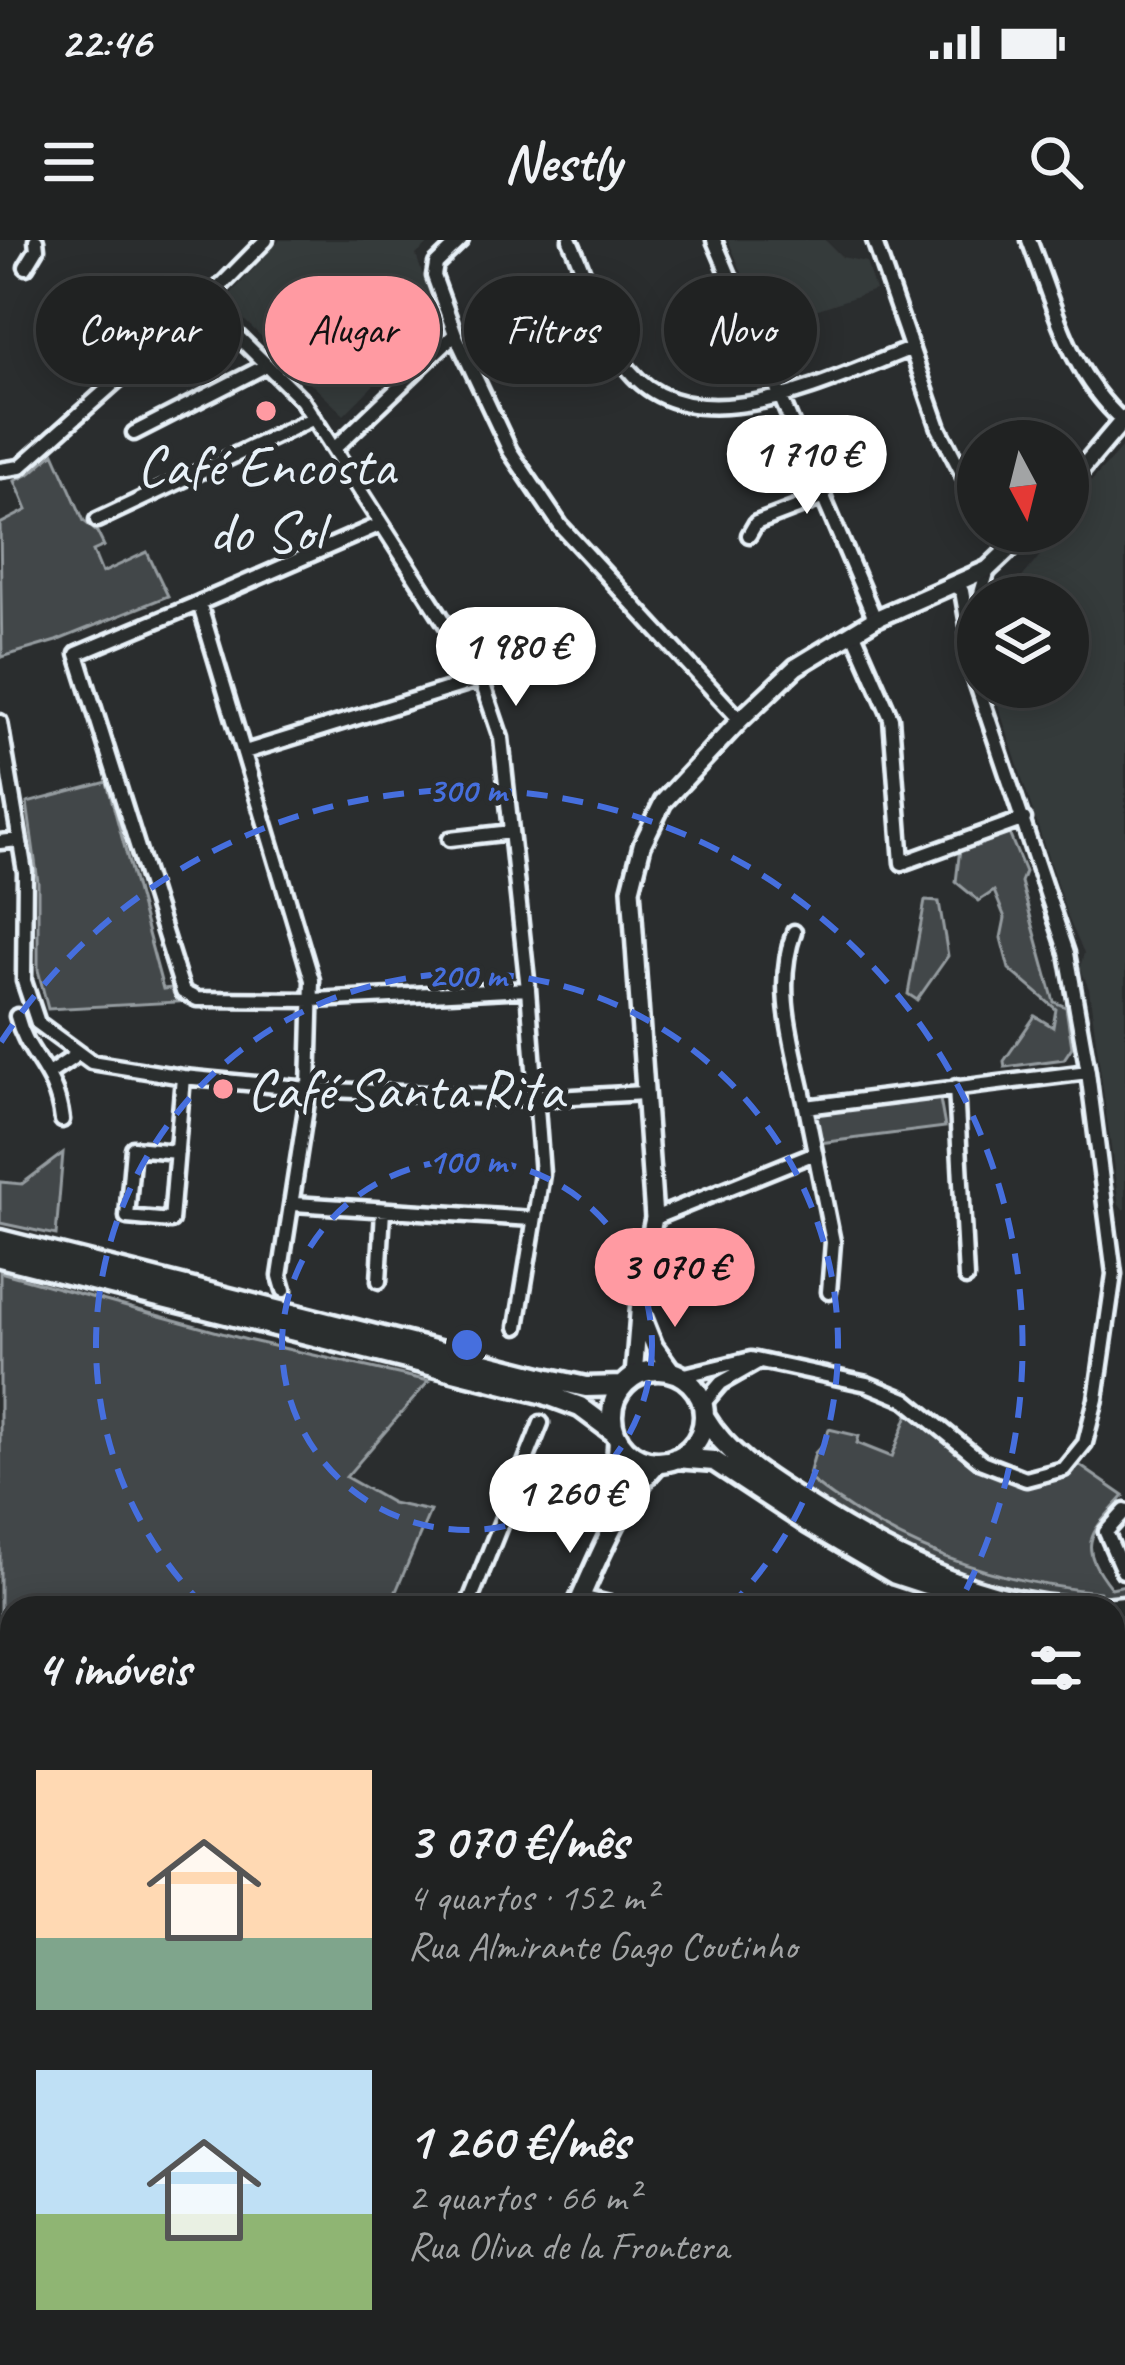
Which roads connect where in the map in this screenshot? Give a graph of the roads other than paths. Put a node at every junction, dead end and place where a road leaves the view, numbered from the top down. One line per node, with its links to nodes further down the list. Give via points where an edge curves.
1 (36, 240): 8 (street)
2 (266, 240): 9 (street)
3 (460, 240): 10 (street, via 434,276)
4 (570, 240): 17 (street, via 620,359 641,382 712,408)
5 (714, 240): 17 (street)
6 (874, 240): 12 (street)
7 (1028, 240): 19 (street, via 1076,366)
8 (26, 267)
9 (231, 276)
10 (455, 334): 21 (street); 39 (street, via 510,451 560,525)
11 (241, 339): 13 (street)
12 (910, 349): 17 (street); 23 (street)
13 (265, 362)
14 (265, 365): 20 (street)
15 (113, 384): 24 (street, via 20,467)
16 (286, 384): 18 (street)
17 (780, 397): 25 (street)
18 (314, 418): 21 (street); 26 (street)
19 (1124, 419): 22 (street)
20 (134, 434)
21 (334, 449): 27 (street)
22 (1089, 460)
23 (957, 466)
24 (0, 470)
25 (824, 496): 28 (street, via 756,523); 35 (street)
26 (97, 520)
27 (381, 524): 34 (street); 37 (street)
28 (749, 535)
29 (1008, 552): 30 (street)
30 (988, 569): 31 (street); 32 (street)
31 (986, 576)
32 (953, 585): 33 (street); 35 (street)
33 (957, 588)
34 (199, 604): 41 (street); 49 (street, via 76,654 183,992)
35 (875, 619): 36 (street)
36 (853, 631): 39 (street, via 796,667); 42 (street, via 891,718 902,863)
37 (481, 679): 41 (street); 43 (street, via 501,738)
38 (985, 708): 42 (street)
39 (740, 720): 57 (street, via 663,802 637,861 631,889)
40 (0, 722): 44 (street)
41 (245, 752): 49 (street)
42 (1024, 819): 52 (street, via 1067,953)
43 (511, 832): 45 (street); 48 (street)
44 (18, 839): 46 (street); 51 (street, via 27,901 24,982 38,1023)
45 (450, 839)
46 (0, 842)
47 (794, 932): 59 (street, via 783,985)
48 (528, 989): 49 (street); 58 (street)
49 (314, 1000): 56 (street)
50 (16, 1016): 53 (street)
51 (78, 1054): 53 (street); 54 (street)
52 (1088, 1072): 55 (street); 75 (street, via 1114,1274 1091,1421 1064,1469 1026,1479 998,1471 906,1400)
53 (50, 1073): 60 (street)
54 (183, 1077): 56 (street); 61 (street)
55 (956, 1087): 59 (street); 69 (street)
56 (309, 1088): 58 (street); 63 (street)
57 (644, 1093): 58 (street); 65 (street)
58 (538, 1099): 66 (street, via 542,1174)
59 (806, 1107): 62 (street)
60 (62, 1120)
61 (177, 1152): 61 (street, via 171,1221 127,1217 133,1148)
62 (815, 1153): 65 (street); 72 (street, via 833,1242)
63 (294, 1204): 64 (street); 71 (street)
64 (383, 1210): 66 (street); 70 (street)
65 (654, 1218): 73 (street)
66 (532, 1219): 74 (street)
67 (0, 1240): 77 (main road, via 545,1378 586,1387)
68 (0, 1257): 80 (main road, via 545,1394 580,1407)
69 (966, 1278)
70 (379, 1281)
71 (284, 1290)
72 (829, 1292)
73 (639, 1308): 76 (street); 77 (street)
74 (517, 1328)
75 (759, 1362): 76 (street); 78 (street, via 721,1383)
76 (676, 1373): 77 (main road, via 652,1370); 78 (main road)
77 (628, 1381): 80 (main road, via 612,1408)
78 (704, 1410): 81 (main road, via 693,1446); 88 (main road, via 724,1446 856,1537 913,1567)
79 (541, 1424): 85 (street)
80 (617, 1437): 81 (main road, via 640,1459); 83 (main road)
81 (667, 1460): 83 (main road, via 635,1486); 87 (main road, via 714,1461 895,1574)
82 (1125, 1511): 84 (street, via 1106,1532)
83 (612, 1524): 86 (main road)
84 (1124, 1571)
85 (472, 1596)
86 (582, 1596)
87 (962, 1596)
88 (1004, 1596)

